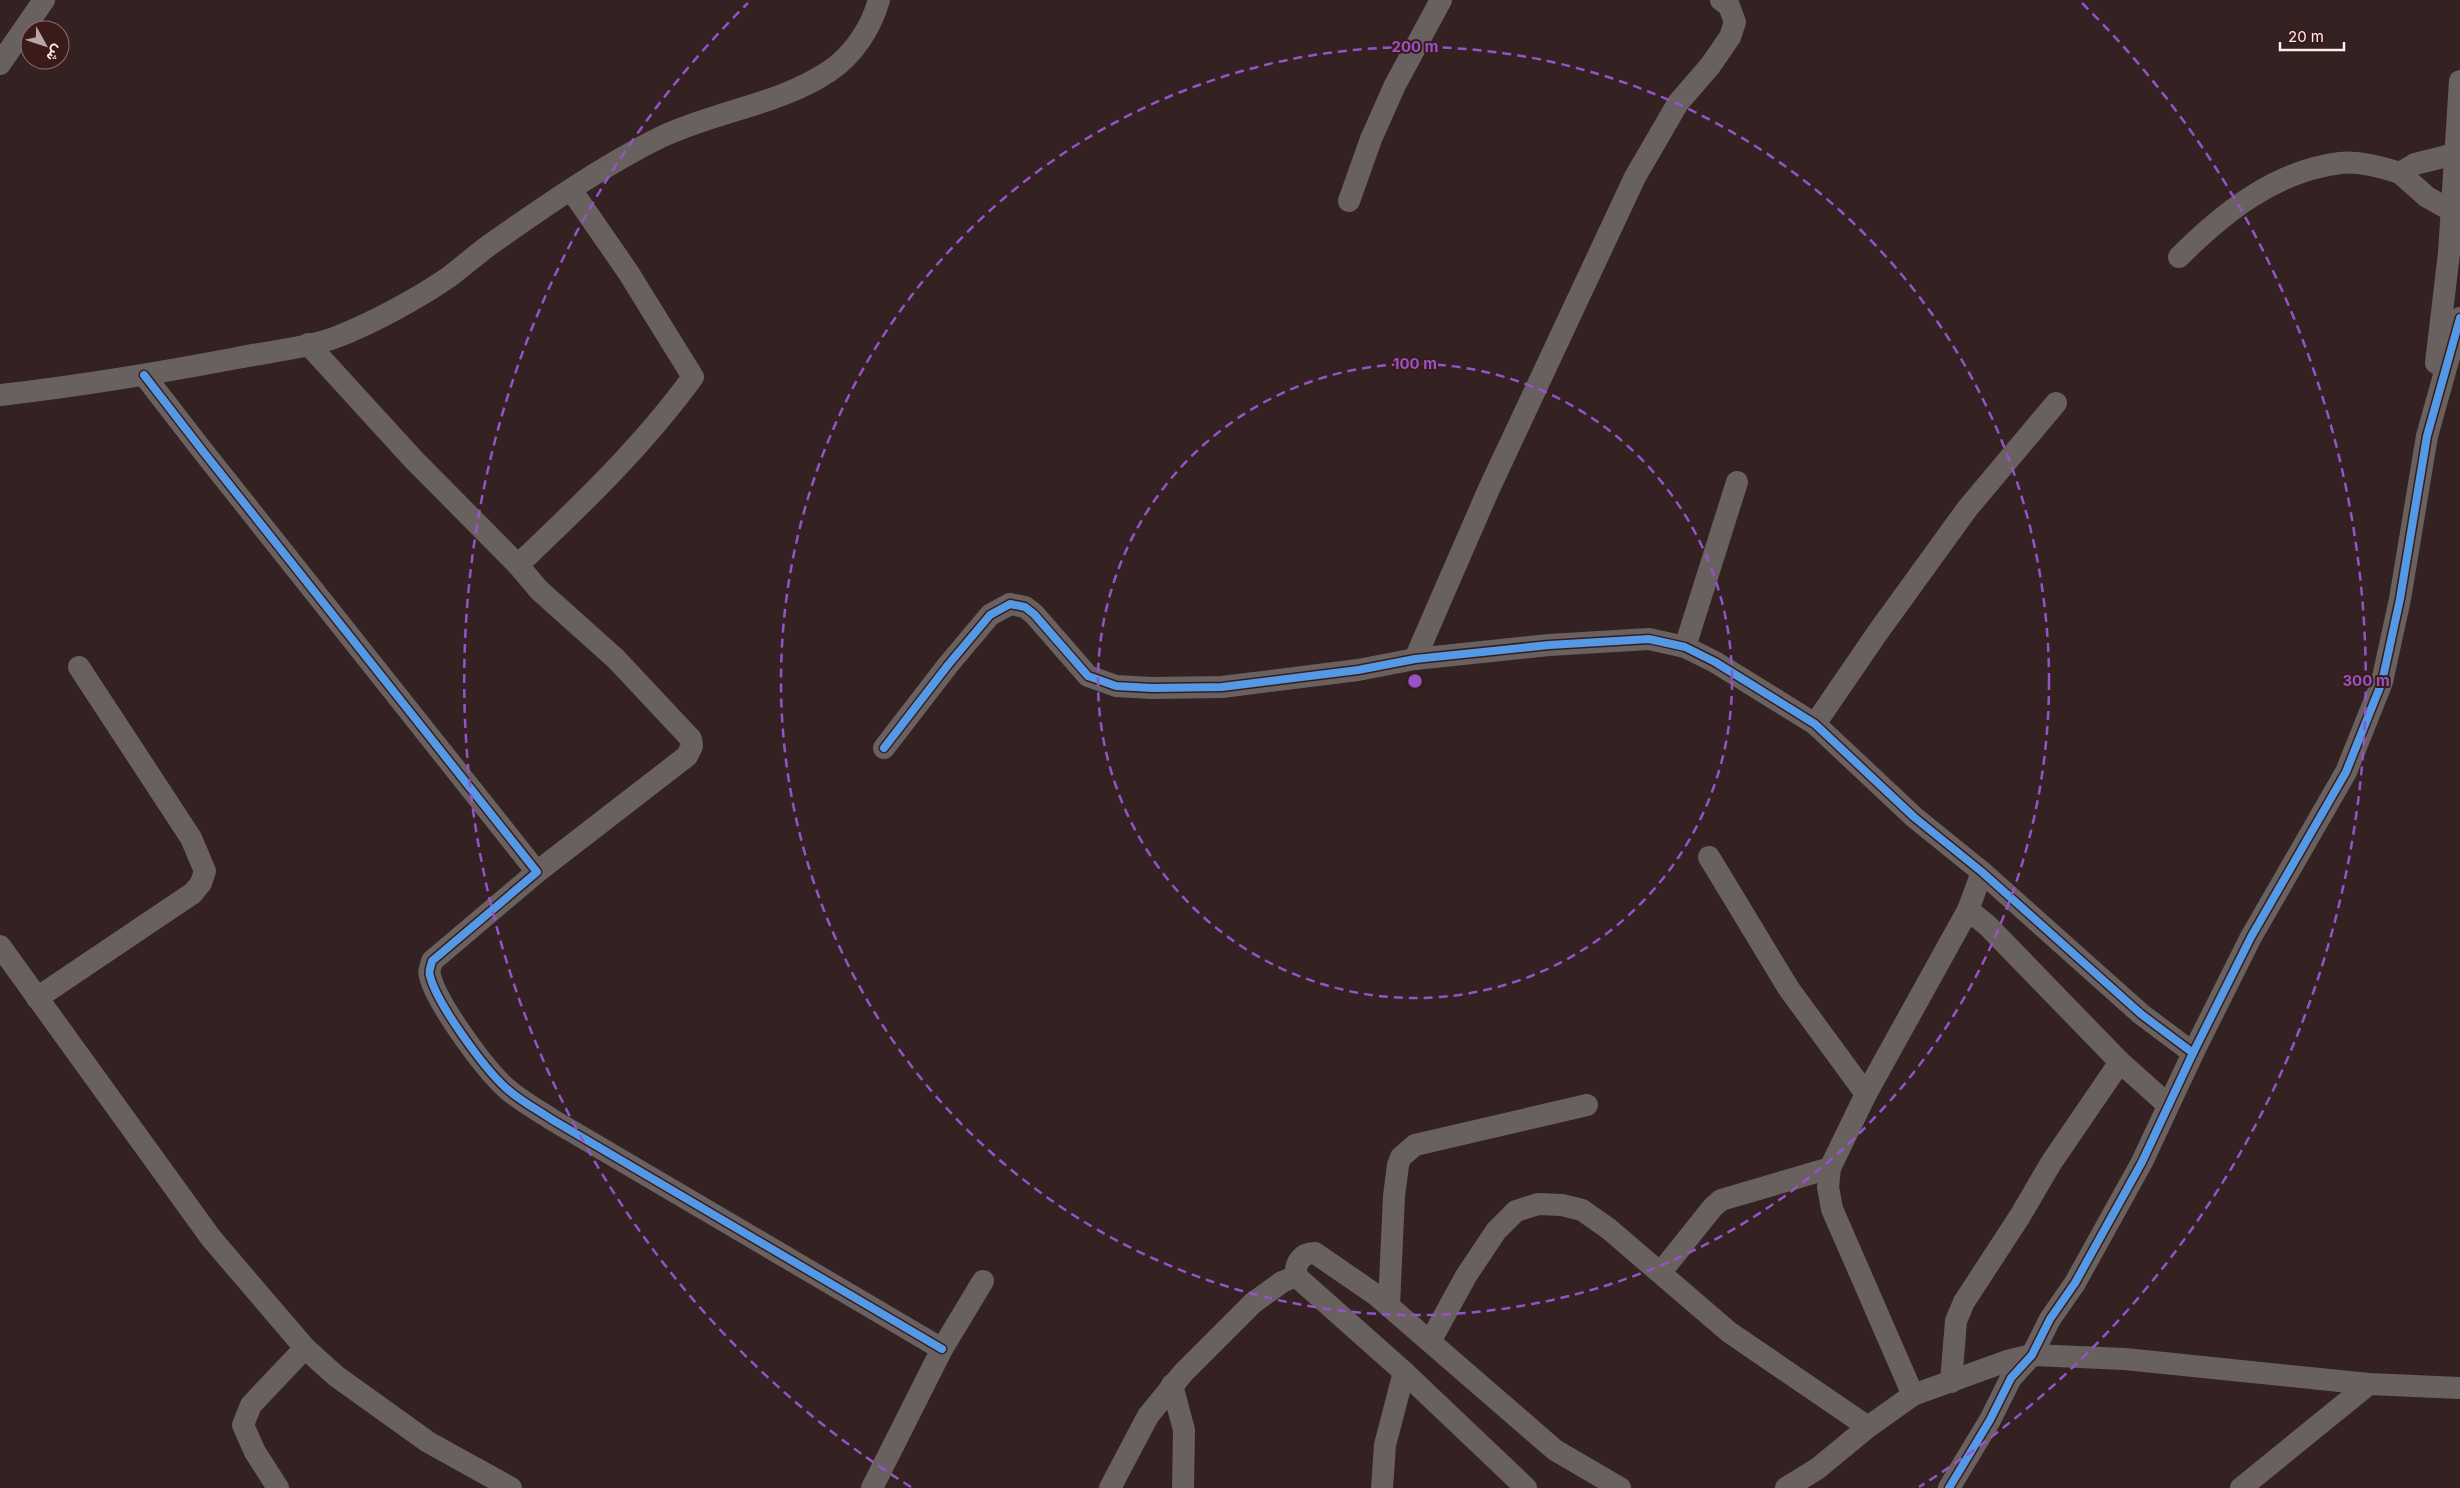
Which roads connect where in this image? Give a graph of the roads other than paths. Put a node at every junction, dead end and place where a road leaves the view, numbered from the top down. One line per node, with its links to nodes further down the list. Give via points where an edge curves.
1 (44, 0): 5 (street)
2 (878, 0): 9 (street, via 876,12 858,43 827,73 773,98 662,136)
3 (1440, 0): 10 (street, via 1391,94)
4 (1721, 0): 22 (street, via 1729,6 1735,22 1730,37 1678,103 1631,184 1488,491)
5 (0, 64)
6 (2460, 80): 7 (street)
7 (2455, 154): 8 (street, via 2415,164); 11 (street)
8 (2400, 173): 11 (street, via 2427,197); 12 (street, via 2370,165 2341,163 2282,180 2257,192 2207,228)
9 (572, 191): 14 (street, via 486,248 448,278 369,323 332,339); 20 (street, via 628,272 693,377 664,417 604,483)
10 (1349, 202)
11 (2452, 211): 18 (street)
12 (2179, 258)
13 (2460, 318): 18 (street)
14 (308, 344): 15 (street); 20 (street, via 414,460)
15 (144, 375): 16 (street, via 85,386); 27 (street)
16 (0, 395)
17 (2056, 404): 24 (street, via 1967,509)
18 (2427, 436): 32 (street, via 2400,599 2382,682 2346,772 2251,937)
19 (1737, 482): 21 (street)
20 (518, 565): 27 (street, via 539,590 616,659 670,715 691,739 692,746 687,756)
21 (1685, 647): 22 (street, via 1649,639 1549,645); 24 (street)
22 (1415, 659): 25 (street, via 1358,670 1222,687 1116,686 1088,676 1034,614 1025,607 1010,604 990,615)
23 (79, 667): 31 (street, via 191,838 205,871 193,893)
24 (1815, 724): 28 (street, via 1914,817)
25 (884, 748)
26 (1710, 857): 34 (street, via 1789,989)
27 (537, 872): 44 (street, via 432,961 429,975 435,989 482,1061 506,1088 551,1119)
28 (1982, 872): 29 (street); 32 (street, via 2141,1014)
29 (1968, 910): 33 (street, via 1987,925); 34 (street)
30 (0, 946): 31 (street)
31 (37, 998): 43 (street, via 211,1238)
32 (2193, 1053): 36 (street)
33 (2120, 1062): 36 (street); 47 (street, via 2051,1163 1964,1302 1956,1322)
34 (1866, 1094): 37 (street)
35 (1587, 1105): 41 (street, via 1415,1145 1401,1157 1394,1196)
36 (2168, 1105): 45 (street, via 2138,1171)
37 (1830, 1168): 38 (street, via 1721,1200); 51 (street, via 1828,1187 1832,1209)
38 (1661, 1272): 42 (street, via 1582,1210 1538,1204 1516,1210 1496,1232 1466,1276); 52 (street, via 1729,1332)
39 (1296, 1276): 41 (street, via 1299,1260 1315,1252); 46 (street); 49 (street, via 1253,1303)
40 (983, 1280): 44 (street)
41 (1389, 1305): 42 (street)
42 (1431, 1340): 60 (street, via 1555,1450)
43 (305, 1348): 53 (street, via 251,1406 243,1425 255,1452); 54 (street, via 336,1376 428,1442)
44 (942, 1349): 55 (street)
45 (2032, 1355): 47 (street); 48 (street, via 2125,1359); 62 (street, via 2011,1378)
46 (1404, 1372): 58 (street, via 1385,1445); 59 (street)
47 (1951, 1382): 51 (street)
48 (2369, 1384): 50 (street); 63 (street)
49 (1172, 1386): 56 (street, via 1148,1416); 57 (street, via 1184,1430)
50 (2460, 1388)
51 (1913, 1395): 52 (street)
52 (1868, 1427): 61 (street, via 1817,1469)
53 (278, 1488)
54 (511, 1488)
55 (872, 1488)
56 (1110, 1488)
57 (1183, 1488)
58 (1382, 1488)
59 (1526, 1488)
60 (1620, 1488)
61 (1786, 1488)
62 (1949, 1488)
63 (2241, 1488)

